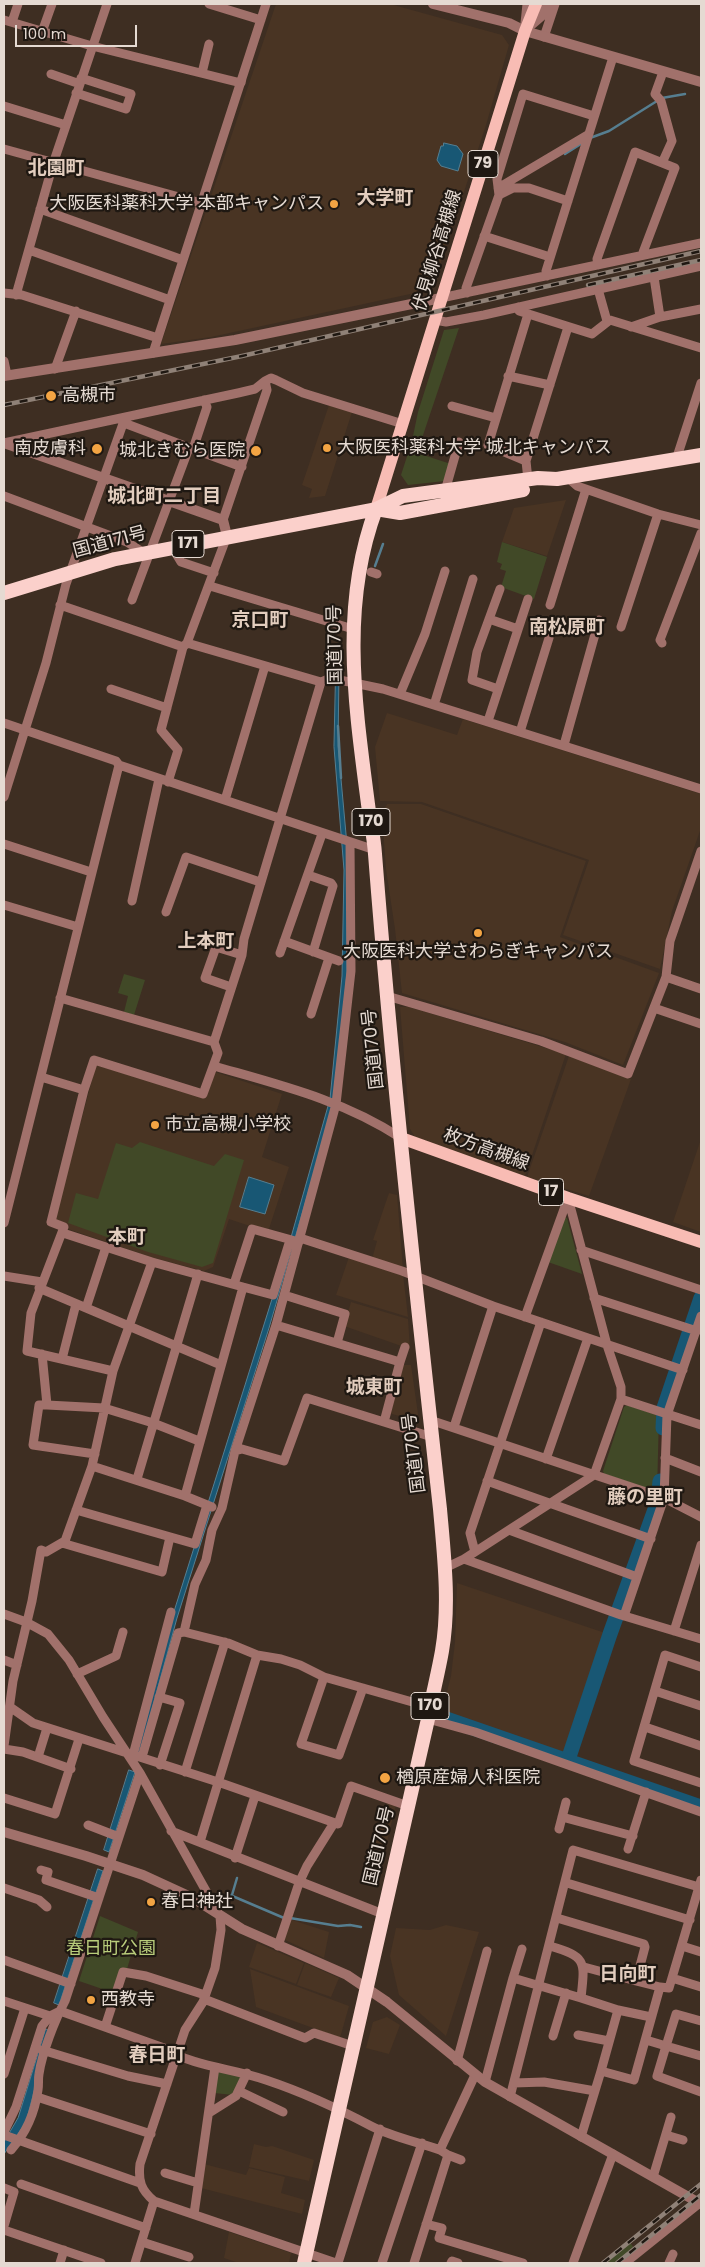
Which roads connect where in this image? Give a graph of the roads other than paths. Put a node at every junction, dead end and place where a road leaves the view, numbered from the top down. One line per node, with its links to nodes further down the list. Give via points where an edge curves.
1 (18, 4): 12 (street)
2 (52, 4): 14 (street)
3 (107, 4): 17 (street)
4 (209, 4): 11 (street)
5 (266, 4): 11 (street); 24 (street)
6 (433, 4): 13 (street, via 509,23)
7 (527, 4): 13 (street)
8 (536, 4): 13 (main road, 伏見柳谷高槻線 / 79)
9 (546, 4): 13 (street, via 542,16)
10 (555, 4): 15 (street)
11 (261, 20): 24 (street)
12 (8, 21): 14 (street)
13 (525, 31): 15 (street); 51 (main road, 伏見柳谷高槻線 / 79)
14 (42, 32): 17 (street)
15 (544, 37): 18 (street)
16 (209, 44): 21 (street)
17 (92, 46): 21 (street); 22 (street)
18 (612, 57): 19 (street); 27 (street)
19 (662, 72): 23 (street); 31 (street, via 656,94 672,141)
20 (51, 74): 22 (street)
21 (202, 74): 24 (street)
22 (81, 81): 25 (street); 25 (street, via 131,94 126,109)
23 (701, 82)
24 (240, 83): 35 (street)
25 (76, 93): 28 (street)
26 (4, 106): 28 (street)
27 (594, 116): 29 (street); 33 (street, via 523,94 497,179)
28 (66, 125): 32 (street)
29 (589, 134): 33 (street); 34 (street)
30 (5, 152): 32 (street)
31 (662, 163): 40 (street, via 675,168); 43 (street, via 635,152 597,259)
32 (53, 164): 35 (street); 36 (street)
33 (499, 192): 34 (street, via 529,188); 37 (street)
34 (568, 202): 41 (street)
35 (201, 203): 42 (street)
36 (40, 210): 39 (street); 42 (street)
37 (484, 236): 41 (street); 49 (street)
38 (701, 243): 40 (street)
39 (29, 250): 50 (street); 52 (street)
40 (642, 254): 43 (street)
41 (550, 257): 45 (street)
42 (183, 260): 52 (street)
43 (598, 265): 45 (street)
44 (701, 266): 46 (street)
45 (547, 276): 49 (street)
46 (654, 277): 47 (street); 57 (street)
47 (598, 289): 53 (street); 59 (street)
48 (4, 293): 50 (street)
49 (467, 293): 51 (street)
50 (16, 295): 55 (street)
51 (442, 298): 58 (main road, 伏見柳谷高槻線 / 79); 64 (street, via 235,340)
52 (170, 300): 62 (street)
53 (518, 307): 56 (street, via 519,312); 58 (street, via 446,322)
54 (701, 309): 57 (street)
55 (76, 311): 62 (street); 66 (street)
56 (528, 314): 60 (street); 68 (street)
57 (660, 317): 61 (street)
58 (435, 320): 77 (main road, 伏見柳谷高槻線 / 79)
59 (607, 321): 60 (street, via 592,334); 61 (street)
60 (568, 326): 71 (street)
61 (630, 327): 63 (street)
62 (158, 338): 64 (street)
63 (701, 348)
64 (153, 352): 66 (street)
65 (4, 361): 67 (street)
66 (54, 369): 67 (street)
67 (5, 375)
68 (508, 376): 71 (street); 75 (street)
69 (265, 381): 73 (street, via 255,389); 77 (street, via 271,378 304,393); 84 (street, via 267,390)
70 (701, 383): 72 (street)
71 (550, 385): 83 (street)
72 (700, 393): 82 (street)
73 (204, 400): 76 (street); 80 (street, via 207,407)
74 (452, 406): 75 (street)
75 (496, 418): 83 (street, via 488,445)
76 (124, 421): 79 (street); 80 (street); 86 (street)
77 (403, 424): 92 (main road, 伏見柳谷高槻線 / 79)
78 (459, 442): 89 (street, via 447,484)
79 (4, 443): 86 (street)
80 (191, 448): 84 (street); 91 (street)
81 (701, 456): 82 (highway, 国道171号 / 171)
82 (676, 460): 85 (highway, 国道171号 / 171)
83 (526, 461): 87 (street)
84 (242, 467): 94 (street)
85 (562, 478): 87 (highway, 国道171号 / 171); 88 (street); 92 (highway, 国道171号 / 171, via 532,488 400,513)
86 (105, 479): 91 (street); 96 (street)
87 (528, 480): 89 (highway, 国道171号 / 171)
88 (586, 489): 93 (street); 111 (street)
89 (448, 491): 92 (highway, 国道171号 / 171, via 404,496)
90 (4, 496): 96 (street)
91 (168, 502): 94 (street); 100 (street)
92 (376, 509): 98 (highway, 国道171号 / 171); 116 (highway, 国道170号 / 170, via 361,560)
93 (658, 514): 95 (street); 114 (street)
94 (223, 520): 98 (street)
95 (701, 525)
96 (86, 527): 100 (street); 102 (street)
97 (701, 533): 118 (street, via 660,640)
98 (227, 536): 99 (highway, 国道171号 / 171); 103 (street)
99 (172, 547): 100 (highway, 国道171号 / 171); 103 (street, via 181,562)
100 (146, 552): 102 (highway, 国道171号 / 171); 109 (street)
101 (445, 571): 125 (street, via 425,634)
102 (70, 573): 107 (highway, 国道171号 / 171); 110 (street)
103 (214, 573): 105 (street)
104 (473, 579): 126 (street)
105 (210, 586): 116 (street); 119 (street)
106 (500, 589): 112 (street)
107 (4, 593)
108 (528, 599): 115 (street)
109 (132, 600)
110 (60, 605): 119 (street); 130 (street)
111 (550, 605)
112 (489, 619): 115 (street); 124 (street, via 477,652 472,680)
113 (599, 620): 132 (street)
114 (622, 627)
115 (518, 629): 124 (street)
116 (353, 630): 122 (highway, 国道170号 / 170)
117 (549, 638): 131 (street)
118 (662, 643)
119 (185, 645): 120 (street); 127 (street)
120 (265, 666): 121 (street); 137 (street)
121 (321, 682): 122 (street, via 330,678); 138 (street)
122 (354, 683): 125 (street); 142 (highway, 国道170号 / 170)
123 (111, 689): 127 (street)
124 (498, 689): 128 (street)
125 (400, 694): 126 (street)
126 (434, 705): 128 (street)
127 (167, 708): 134 (street, via 161,730 178,750)
128 (488, 721): 131 (street)
129 (4, 723): 130 (street)
130 (25, 730): 133 (street, via 116,761); 136 (street)
131 (520, 732): 132 (street)
132 (564, 745): 135 (street)
133 (119, 765): 134 (street); 144 (street)
134 (164, 780): 137 (street); 147 (street)
135 (701, 788)
136 (4, 797)
137 (225, 800): 138 (street)
138 (278, 819): 139 (street); 146 (street)
139 (322, 834): 140 (street); 145 (street)
140 (346, 842): 142 (street); 169 (street, via 351,971)
141 (4, 844): 144 (street)
142 (375, 850): 160 (highway, 国道170号 / 170)
143 (701, 851): 157 (street, via 670,941)
144 (91, 872): 150 (street)
145 (308, 875): 151 (street); 152 (street, via 333,886)
146 (260, 882): 149 (street, via 186,857); 154 (street)
147 (132, 900)
148 (4, 906): 150 (street)
149 (166, 912)
150 (78, 927): 161 (street)
151 (284, 940): 152 (street); 153 (street)
152 (314, 952): 155 (street)
153 (280, 953)
154 (242, 955): 158 (street); 158 (street, via 216,947 206,978)
155 (329, 958): 156 (street); 163 (street)
156 (339, 961)
157 (666, 977): 159 (street); 162 (street)
158 (231, 987): 165 (street)
159 (701, 989)
160 (387, 996): 162 (street, via 541,1041 628,1074); 170 (highway, 国道170号 / 170)
161 (60, 998): 165 (street); 167 (street)
162 (654, 1008): 164 (street)
163 (311, 1014)
164 (701, 1024)
165 (214, 1042): 166 (street, via 218,1053)
166 (214, 1066): 168 (street, via 203,1094 94,1060); 169 (street)
167 (41, 1077): 168 (street); 172 (street)
168 (84, 1090): 173 (street, via 50,1222 64,1228)
169 (336, 1104): 170 (street); 174 (street)
170 (401, 1138): 171 (main road, 枚方高槻線 / 17); 181 (highway, 国道170号 / 170)
171 (568, 1198): 175 (main road, 枚方高槻線 / 17); 177 (street); 190 (street)
172 (4, 1224)
173 (63, 1233): 176 (street); 182 (street)
174 (296, 1240): 181 (street); 183 (street, via 273,1295); 183 (street, via 252,1229); 185 (street)
175 (701, 1242)
176 (106, 1247): 178 (street); 189 (street)
177 (581, 1250): 184 (street); 186 (street)
178 (152, 1262): 179 (street); 194 (street)
179 (198, 1274): 183 (street); 199 (street)
180 (4, 1276): 182 (street)
181 (415, 1276): 188 (street); 211 (highway, 国道170号 / 170)
182 (40, 1285): 187 (street); 201 (street, via 31,1312 27,1351)
183 (238, 1286): 204 (street)
184 (701, 1290)
185 (284, 1295): 193 (street); 197 (street, via 345,1314)
186 (594, 1298): 195 (street); 198 (street)
187 (76, 1304): 189 (street); 202 (street)
188 (492, 1306): 190 (street); 215 (street)
189 (86, 1308): 194 (street)
190 (525, 1316): 192 (street)
191 (701, 1316): 195 (street)
192 (541, 1322): 196 (street); 218 (street)
193 (276, 1324): 197 (street); 219 (street)
194 (128, 1325): 199 (street); 206 (street)
195 (693, 1329): 205 (street)
196 (588, 1338): 198 (street); 222 (street)
197 (337, 1343): 203 (street)
198 (607, 1344): 205 (street); 207 (street, via 621,1387)
199 (176, 1345): 204 (street); 213 (street)
200 (405, 1348): 203 (street)
201 (42, 1354): 202 (street); 208 (street)
202 (62, 1359): 206 (street)
203 (400, 1362): 212 (street)
204 (221, 1365): 217 (street)
205 (679, 1369): 210 (street)
206 (113, 1371): 209 (street)
207 (621, 1399): 210 (street); 225 (street)
208 (47, 1406): 209 (street); 220 (street, via 39,1405 33,1445)
209 (104, 1408): 213 (street); 220 (street)
210 (664, 1414): 214 (street); 221 (street)
211 (430, 1420): 215 (street); 216 (highway, 国道170号 / 170)
212 (384, 1422): 216 (street); 219 (street, via 306,1398 284,1461 242,1449)
213 (153, 1423): 217 (street); 226 (street)
214 (701, 1425)
215 (454, 1427): 218 (street)
216 (432, 1437): 242 (highway, 国道170号 / 170)
217 (199, 1441): 228 (street)
218 (500, 1443): 222 (street); 227 (street)
219 (235, 1451): 233 (street)
220 (95, 1454): 223 (street)
221 (665, 1458): 224 (street); 229 (street)
222 (546, 1459): 225 (street)
223 (92, 1466): 226 (street); 232 (street)
224 (701, 1472)
225 (594, 1475): 229 (street); 230 (street)
226 (137, 1479): 228 (street)
227 (488, 1481): 230 (street); 240 (street, via 470,1533)
228 (185, 1496): 231 (street)
229 (660, 1497): 234 (street); 237 (street)
230 (550, 1503): 235 (street); 237 (street)
231 (207, 1505): 233 (street); 236 (street, via 194,1544)
232 (76, 1510): 236 (street); 238 (street)
233 (221, 1510): 250 (street, via 195,1584)
234 (701, 1517)
235 (509, 1530): 240 (street); 243 (street)
236 (170, 1537): 238 (street, via 162,1572)
237 (648, 1537): 243 (street)
238 (62, 1543): 247 (street, via 46,1552 41,1550)
239 (701, 1545): 248 (street)
240 (475, 1552): 241 (street)
241 (464, 1559): 242 (street); 246 (street)
242 (444, 1568): 273 (highway, 国道170号 / 170, via 442,1650)
243 (634, 1575): 246 (street)
244 (172, 1612): 251 (street)
245 (4, 1614): 247 (street)
246 (620, 1615): 248 (street)
247 (26, 1622): 259 (street); 261 (street, via 48,1634)
248 (674, 1631): 253 (street)
249 (123, 1632): 261 (street, via 116,1656)
250 (184, 1632): 252 (street, via 178,1633); 254 (street)
251 (166, 1635): 252 (street); 256 (street)
252 (176, 1639): 258 (street)
253 (701, 1639)
254 (225, 1642): 255 (street); 287 (street)
255 (257, 1655): 262 (street, via 300,1664); 289 (street)
256 (159, 1658): 258 (street); 266 (street)
257 (4, 1660): 259 (street)
258 (169, 1661): 268 (street)
259 (17, 1665): 264 (street)
260 (701, 1667): 267 (street, via 665,1655)
261 (77, 1674): 282 (street)
262 (324, 1677): 265 (street); 265 (street, via 301,1744 339,1755)
263 (4, 1678): 264 (street)
264 (13, 1681): 269 (street)
265 (363, 1688): 273 (street)
266 (150, 1691): 268 (street); 271 (street)
267 (655, 1691): 270 (street); 277 (street)
268 (160, 1695): 272 (street); 285 (street, via 180,1703)
269 (8, 1700): 274 (street); 278 (street, via 33,1723)
270 (701, 1706)
271 (146, 1707): 272 (street); 275 (street)
272 (156, 1709): 276 (street)
273 (429, 1713): 291 (street); 295 (highway, 国道170号 / 170)
274 (6, 1717): 281 (street)
275 (142, 1720): 276 (street); 282 (street)
276 (152, 1722): 284 (street)
277 (644, 1727): 280 (street); 290 (street, via 634,1761)
278 (46, 1728): 279 (street); 283 (street)
279 (79, 1739): 282 (street); 286 (street)
280 (701, 1746)
281 (4, 1747): 283 (street)
282 (131, 1756): 284 (street); 288 (street)
283 (38, 1757): 286 (street)
284 (142, 1757): 285 (street)
285 (160, 1765): 287 (street)
286 (71, 1769): 293 (street, via 56,1814)
287 (185, 1772): 289 (street)
288 (140, 1773): 301 (street); 303 (street)
289 (218, 1782): 292 (street); 305 (street)
290 (701, 1783)
291 (646, 1792): 296 (street); 304 (street)
292 (255, 1796): 298 (street); 307 (street)
293 (4, 1798)
294 (566, 1802): 297 (street)
295 (408, 1806): 298 (street, via 351,1786 338,1824); 316 (highway, 国道170号 / 170)
296 (701, 1812)
297 (562, 1817): 300 (street); 304 (street)
298 (334, 1823): 310 (street)
299 (88, 1825): 303 (street)
300 (559, 1829)
301 (171, 1831): 305 (street); 317 (street)
302 (4, 1832): 308 (street)
303 (114, 1835): 308 (street)
304 (633, 1836): 306 (street)
305 (200, 1842): 307 (street)
306 (628, 1849)
307 (235, 1858): 310 (street)
308 (110, 1864): 314 (street); 317 (street, via 192,1898)
309 (41, 1870): 314 (street, via 48,1872 46,1880)
310 (299, 1882): 316 (street); 321 (street)
311 (566, 1883): 312 (street, via 573,1850); 318 (street); 319 (street)
312 (700, 1883): 318 (street)
313 (4, 1888): 315 (street, via 39,1900)
314 (94, 1897): 332 (street)
315 (47, 1907)
316 (383, 1914): 333 (highway, 国道170号 / 170)
317 (220, 1916): 321 (street); 338 (street, via 215,1968)
318 (690, 1917): 320 (street); 323 (street)
319 (557, 1918): 322 (street); 331 (street, via 644,1944 646,1947)
320 (701, 1918)
321 (278, 1946): 333 (street)
322 (550, 1946): 328 (street, via 569,1952); 334 (street)
323 (682, 1946): 326 (street); 330 (street)
324 (522, 1949): 329 (street)
325 (487, 1951): 357 (street)
326 (701, 1952)
327 (4, 1960): 332 (street)
328 (584, 1967): 331 (street); 339 (street)
329 (513, 1978): 334 (street); 363 (street)
330 (672, 1978): 335 (street, via 668,1988); 336 (street)
331 (636, 1981): 335 (street)
332 (66, 1982): 343 (street)
333 (366, 1986): 352 (highway, 国道170号 / 170); 357 (street)
334 (539, 1986): 337 (street); 364 (street)
335 (660, 1987): 345 (street)
336 (701, 1987)
337 (566, 1993): 339 (street); 349 (street)
338 (205, 1997): 347 (street, via 146,1976 123,1972); 352 (street, via 305,2038 314,2033); 355 (street, via 185,2030)
339 (581, 1998): 342 (street)
340 (4, 2001): 341 (street)
341 (25, 2008): 344 (street); 361 (street)
342 (618, 2010): 345 (street); 351 (street)
343 (60, 2011): 344 (street); 347 (street); 354 (street)
344 (50, 2016): 354 (street, via 42,2026)
345 (650, 2017): 350 (street)
346 (701, 2021): 353 (street, via 676,2014)
347 (106, 2027): 355 (street)
348 (578, 2034): 351 (street)
349 (553, 2036)
350 (646, 2040): 353 (street); 359 (street, via 634,2080)
351 (609, 2041): 359 (street)
352 (354, 2046): 371 (highway, 国道170号 / 170)
353 (666, 2046): 356 (street); 368 (street, via 657,2076)
354 (41, 2050): 365 (street, via 128,2076); 369 (street); 376 (street)
355 (177, 2056): 358 (street); 365 (street)
356 (701, 2056)
357 (457, 2061): 362 (street)
358 (216, 2067): 360 (street); 373 (street)
359 (601, 2071): 367 (street)
360 (247, 2073): 366 (street); 371 (street)
361 (4, 2074)
362 (475, 2075): 363 (street); 384 (street)
363 (485, 2082): 370 (street)
364 (514, 2083): 367 (street, via 544,2082); 370 (street)
365 (168, 2084): 377 (street)
366 (239, 2091): 372 (street); 373 (street)
367 (595, 2091): 379 (street)
368 (701, 2092)
369 (37, 2097): 377 (street); 380 (street, via 27,2127)
370 (510, 2097): 379 (street)
371 (339, 2110): 375 (street); 404 (highway, 国道170号 / 170)
372 (283, 2112)
373 (209, 2113): 391 (street)
374 (671, 2117): 378 (street)
375 (380, 2129): 382 (street); 408 (street)
376 (5, 2134): 380 (street)
377 (151, 2134): 389 (street, via 140,2164)
378 (666, 2135): 381 (street); 388 (street)
379 (581, 2137): 385 (street)
380 (18, 2140): 383 (street); 389 (street)
381 (683, 2140)
382 (422, 2143): 384 (street); 409 (street)
383 (11, 2150)
384 (444, 2153): 386 (street); 396 (street)
385 (613, 2154): 388 (street); 414 (street)
386 (461, 2160)
387 (165, 2174): 391 (street)
388 (653, 2177): 394 (street)
389 (140, 2183): 393 (street)
390 (21, 2184): 398 (street)
391 (198, 2184): 395 (street)
392 (4, 2188): 397 (street, via 14,2192)
393 (154, 2201): 395 (street); 398 (street)
394 (701, 2203): 415 (street)
395 (194, 2214): 404 (street)
396 (426, 2224): 410 (street); 413 (street, via 442,2228 439,2238)
397 (4, 2226)
398 (146, 2228): 400 (street)
399 (4, 2230): 401 (street)
400 (142, 2242): 403 (street); 407 (street)
401 (64, 2250): 405 (street); 406 (street)
402 (673, 2254): 416 (street)
403 (189, 2257)
404 (305, 2258): 408 (street)
405 (60, 2263)
406 (101, 2263)
407 (135, 2263)
408 (337, 2263)
409 (382, 2263)
410 (414, 2263)
411 (451, 2263): 412 (street)
412 (458, 2263)
413 (523, 2263)
414 (573, 2263)
415 (625, 2263)
416 (669, 2263)

